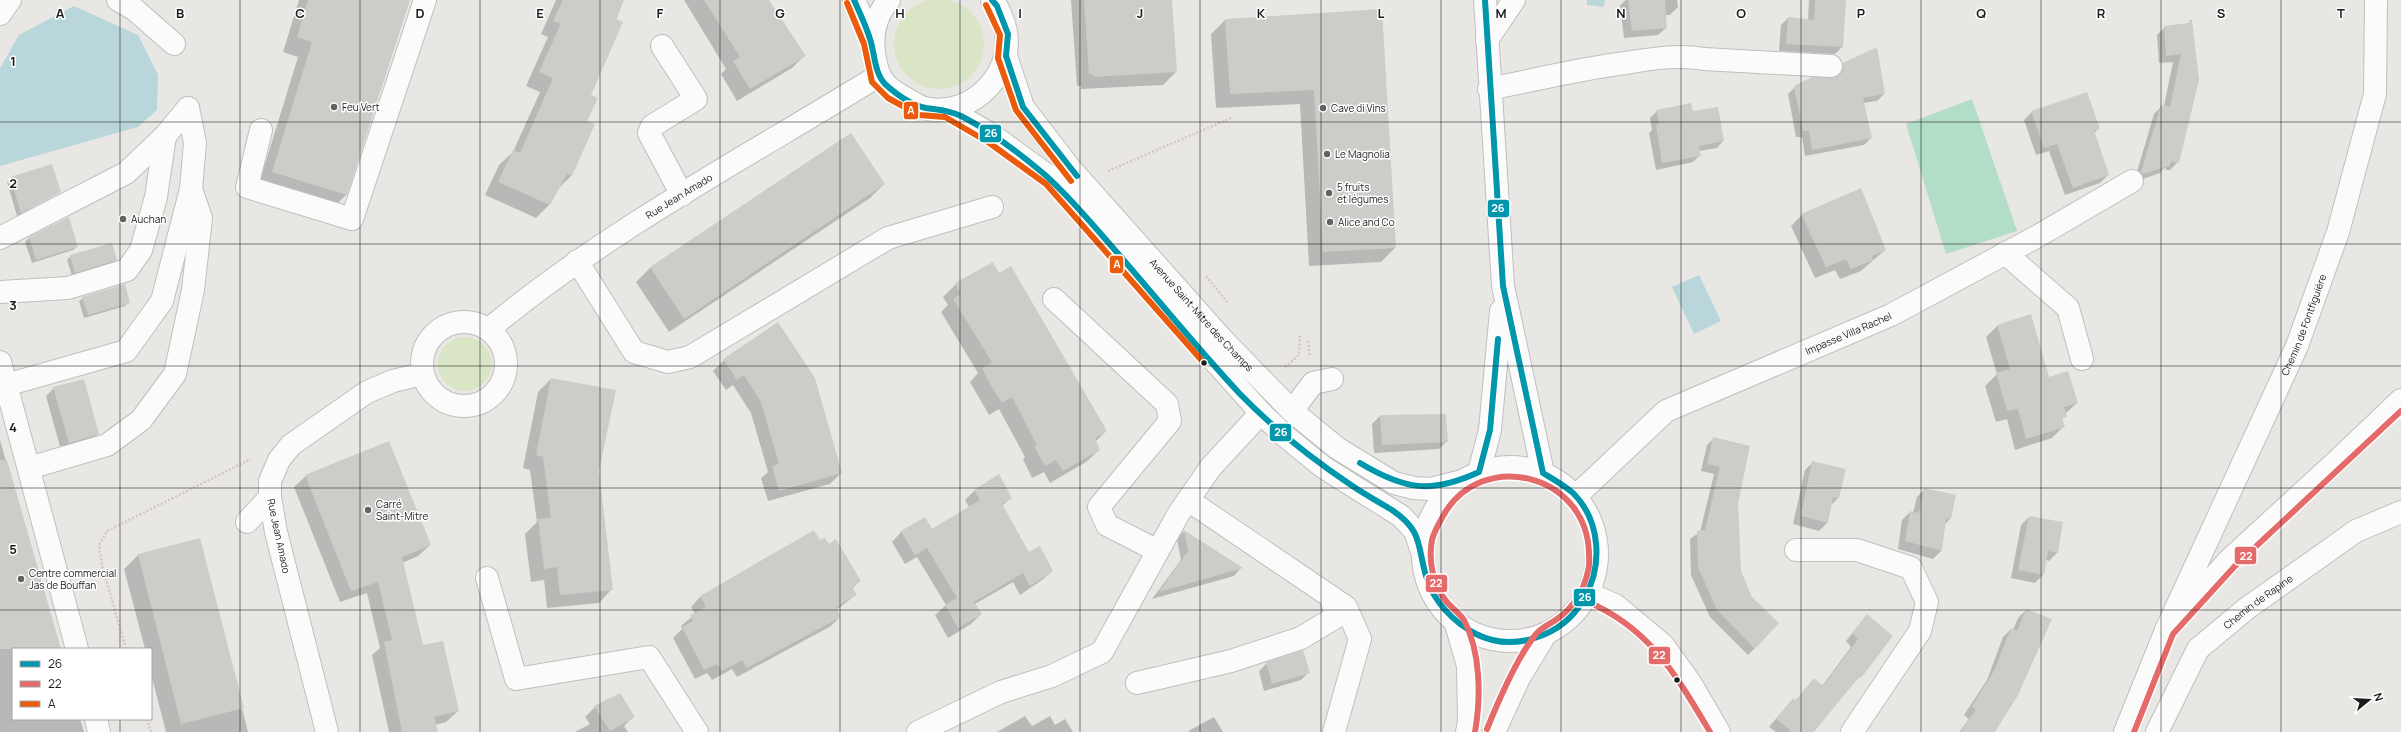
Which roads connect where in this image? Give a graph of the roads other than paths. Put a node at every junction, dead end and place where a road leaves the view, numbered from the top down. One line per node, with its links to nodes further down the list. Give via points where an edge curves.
1 (10, 0): 10 (street)
2 (118, 0): 13 (street, via 134,9)
3 (425, 0): 20 (street, via 352,219 247,187)
4 (854, 0): 12 (street)
5 (889, 0): 12 (street, via 879,11)
6 (1485, 0): 11 (street)
7 (1514, 0): 11 (street)
8 (2376, 0): 56 (street, Chemin de Fontfiguière, via 2375,94 2338,232 2297,346)
9 (999, 2): 15 (street, via 1008,34)
10 (0, 14)
11 (1487, 40): 18 (street)
12 (872, 42): 17 (street)
13 (174, 44)
14 (662, 46): 24 (street, via 696,99 652,126 649,133)
15 (1006, 56): 19 (street, via 995,81 973,101); 39 (street, Avenue Saint-Mitre des Champs, via 1023,107 1081,182)
16 (1831, 66): 18 (street, via 1704,59 1690,56 1597,67)
17 (878, 76): 19 (street, via 893,91 924,108); 24 (street, Rue Jean Amado)
18 (1489, 89): 29 (street)
19 (947, 109): 40 (street, via 992,135 1051,178)
20 (261, 130)
21 (165, 136): 23 (street, via 188,108 195,143); 26 (street, via 126,173); 30 (street, via 156,197 141,250 127,270 68,288)
22 (2132, 181): 27 (street, Impasse Villa Rachel)
23 (191, 189): 37 (street, via 162,302 126,351); 41 (street, via 201,218 193,290 175,374 141,420 107,445)
24 (682, 195): 28 (street, Rue Jean Amado)
25 (992, 207): 28 (street, via 888,238 690,357 668,362 634,352)
26 (0, 238)
27 (2005, 253): 33 (street, via 2068,308); 44 (street, Impasse Villa Rachel, via 1891,315 1666,411)
28 (577, 261): 32 (street, Rue Jean Amado)
29 (1503, 286): 42 (street); 43 (street, via 1490,430)
30 (0, 292)
31 (1054, 299): 49 (street, via 1167,404 1170,421 1099,507 1107,525)
32 (489, 329): 35 (street, via 469,322 445,326 428,342 423,353); 35 (street, via 500,342 506,356 506,370 493,395 474,404 453,404 430,390)
33 (2082, 359)
34 (0, 362): 37 (street)
35 (422, 374): 45 (street, Rue Jean Amado, via 393,381 367,392 291,445 278,460 270,481)
36 (1332, 379): 39 (street, via 1313,383)
37 (6, 385): 41 (street)
38 (2401, 400): 56 (street, via 2229,560)
39 (1292, 411): 43 (street, Avenue Saint-Mitre des Champs, via 1337,448 1394,483 1430,489)
40 (1261, 413): 46 (street, via 1211,467); 51 (street, via 1323,467 1401,516 1416,531)
41 (29, 468): 58 (street)
42 (1543, 473): 43 (street, Avenue Saint-Mitre des Champs, via 1522,467 1500,467); 44 (street, Avenue Saint-Mitre des Champs, via 1561,483)
43 (1471, 476): 51 (street, via 1449,492 1434,510 1426,532)
44 (1576, 496): 53 (street, Avenue Saint-Mitre des Champs, via 1590,518 1597,542 1597,569)
45 (270, 497): 48 (street); 62 (street, Rue Jean Amado, via 276,532)
46 (1188, 500): 49 (street); 54 (street)
47 (2401, 512): 71 (street, Chemin de Rapine, via 2356,532 2246,609 2198,649)
48 (247, 522)
49 (1156, 550): 64 (street, via 1102,652 1052,676 1001,692)
50 (1796, 550): 69 (street, via 1857,550 1911,568 1927,602 1920,631)
51 (1423, 555): 55 (street, via 1430,587 1438,604)
52 (487, 578): 63 (street, via 516,679 649,657)
53 (1589, 594): 57 (street, Avenue Saint-Mitre des Champs, via 1578,611); 68 (street, via 1615,605 1663,645 1691,684)
54 (1331, 597): 59 (street, via 1336,617 1301,638 1231,661); 65 (street, via 1346,607 1360,639)
55 (1456, 624): 57 (street, via 1477,635 1499,642 1522,642); 66 (street, via 1468,666)
56 (2166, 630): 70 (street, Chemin de Fontfiguière)
57 (1545, 636): 67 (street, via 1519,678)
58 (77, 648)
59 (1137, 683)
60 (96, 720): 61 (street)
61 (99, 732)
62 (327, 732)
63 (697, 732)
64 (918, 732)
65 (1334, 732)
66 (1467, 732)
67 (1494, 732)
68 (1719, 732)
69 (1852, 732)
70 (2125, 732)
71 (2157, 732)

